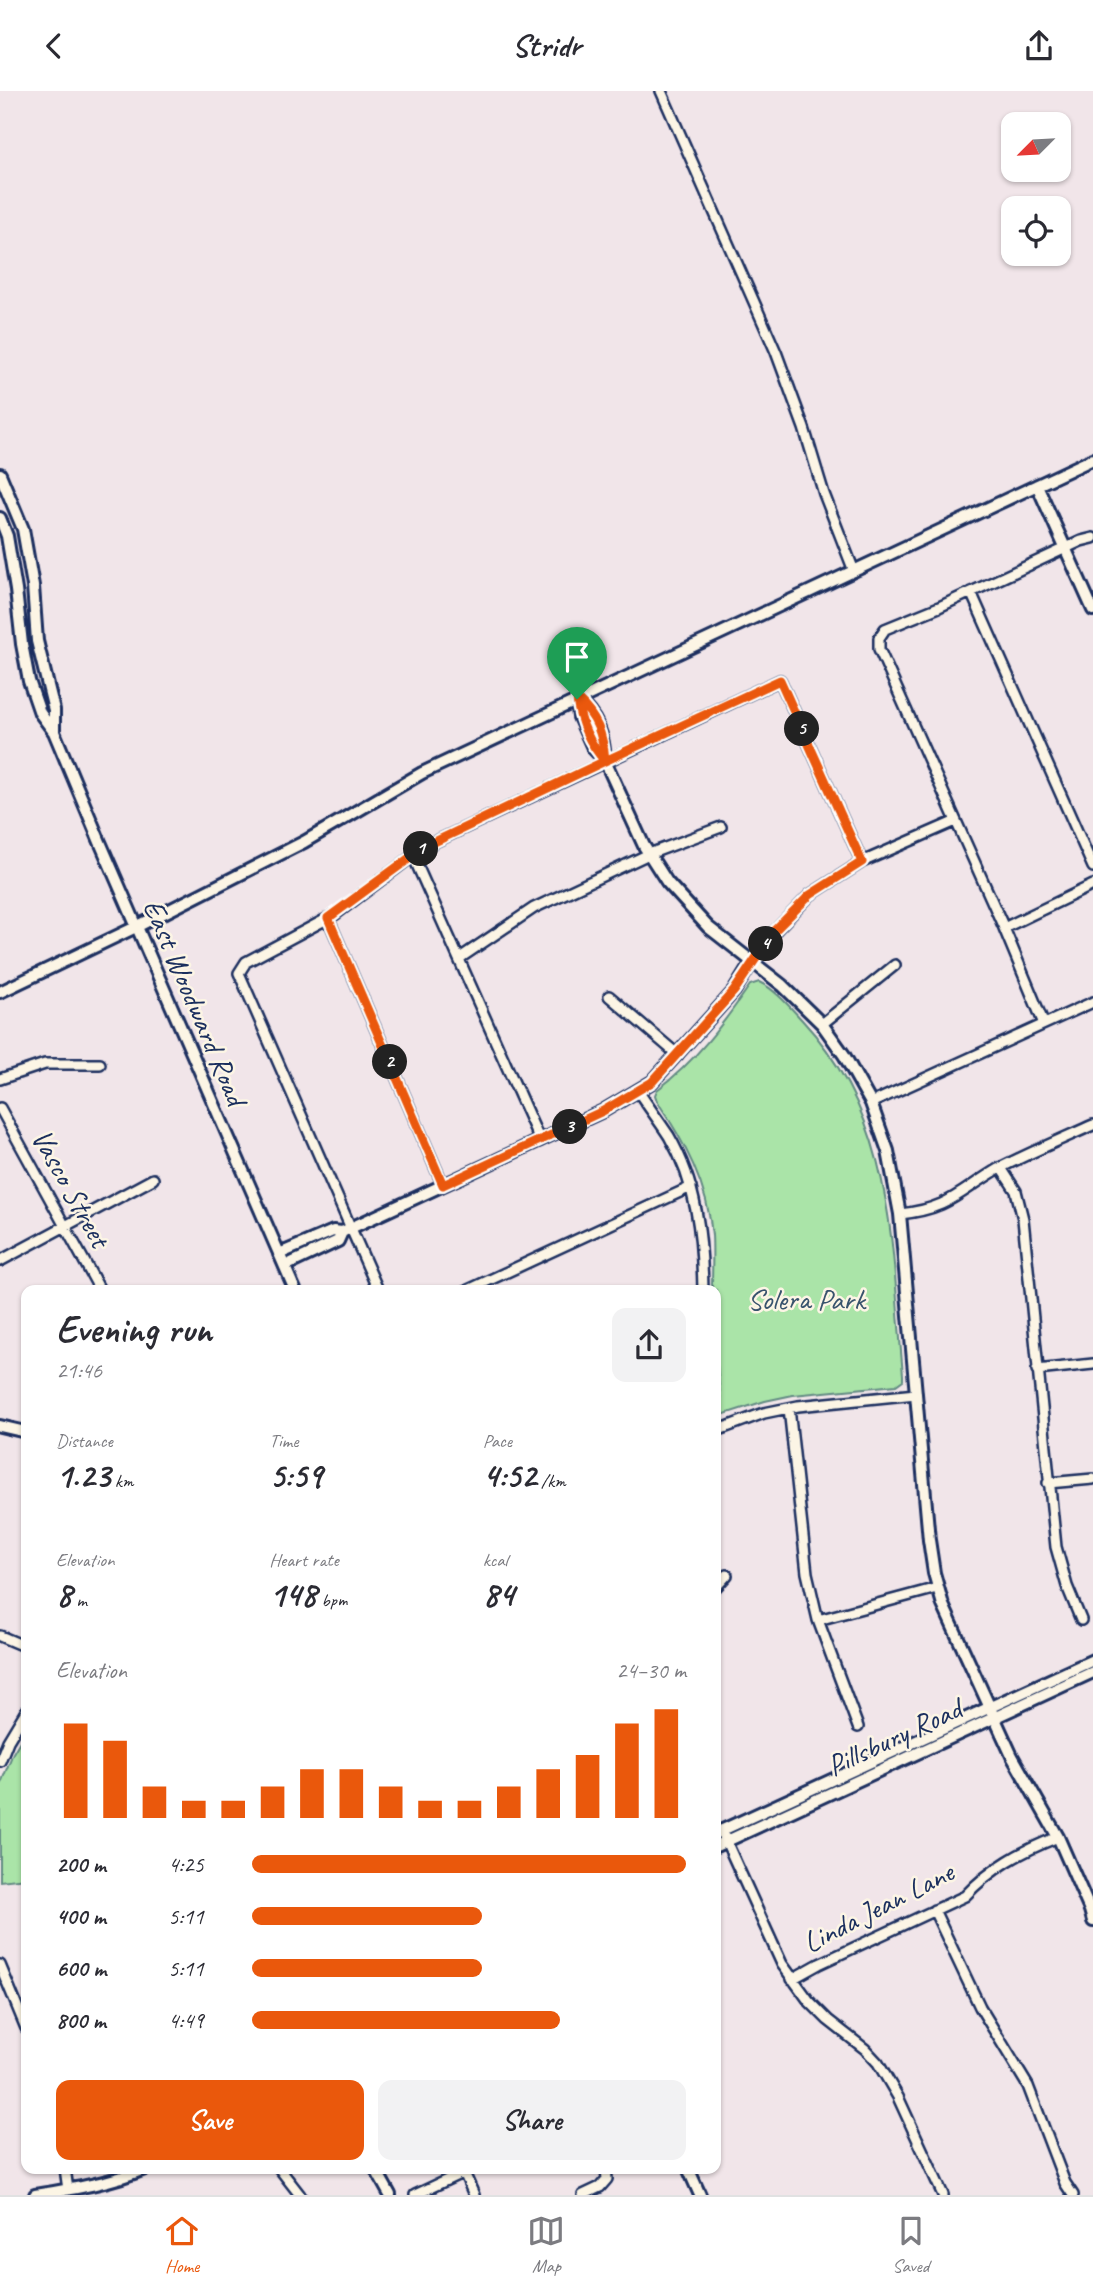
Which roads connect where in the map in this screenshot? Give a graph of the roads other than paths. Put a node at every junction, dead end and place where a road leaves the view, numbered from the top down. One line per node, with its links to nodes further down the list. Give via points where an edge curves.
1 (661, 91): 8 (street, via 776,352)
2 (1093, 459): 4 (street)
3 (0, 474): 12 (street, East Woodward Road, via 23,529)
4 (1037, 485): 7 (street); 8 (street)
5 (0, 518): 12 (street, East Woodward Road, via 7,536 29,681 40,713)
6 (1093, 538): 7 (street)
7 (1066, 548): 9 (street); 10 (street)
8 (855, 571): 11 (street)
9 (971, 592): 14 (street, via 885,629 879,638 879,649); 19 (street)
10 (1093, 610)
11 (577, 699): 13 (street, via 590,711 604,743); 22 (street, via 422,773 304,842)
12 (54, 732): 22 (street, East Woodward Road)
13 (605, 761): 16 (street); 17 (street); 18 (street, via 780,680)
14 (956, 821): 18 (street); 23 (street)
15 (722, 827): 16 (street)
16 (649, 853): 24 (street, via 534,908); 25 (street, via 667,882 708,927)
17 (413, 856): 21 (street); 24 (street)
18 (862, 862): 25 (street, via 810,895 775,930)
19 (1093, 867)
20 (1093, 885): 23 (street)
21 (328, 918): 42 (street); 46 (street, via 260,953 239,973)
22 (136, 927): 27 (street); 47 (street, East Woodward Road)
23 (1004, 928): 31 (street)
24 (460, 958): 39 (street)
25 (752, 962): 30 (street); 32 (street, via 734,991)
26 (895, 964): 30 (street)
27 (0, 992)
28 (609, 996): 32 (street)
29 (1093, 1002): 31 (street)
30 (822, 1024): 36 (street)
31 (1044, 1024): 36 (street)
32 (678, 1055): 35 (street)
33 (100, 1064): 34 (street, via 45,1064)
34 (0, 1079)
35 (638, 1091): 39 (street); 43 (street, via 669,1137)
36 (871, 1104): 44 (street, via 888,1151)
37 (0, 1108): 45 (street, Vasco Street)
38 (1093, 1125): 40 (street)
39 (540, 1141): 42 (street)
40 (1001, 1168): 44 (street, via 950,1202); 56 (street, via 1016,1191 1023,1219)
41 (153, 1179): 45 (street)
42 (443, 1185): 46 (street)
43 (691, 1187): 53 (street); 54 (street, via 700,1226)
44 (900, 1214): 57 (street)
45 (64, 1226): 48 (street); 50 (street, Vasco Street)
46 (346, 1231): 47 (street, via 332,1231); 49 (street, via 338,1241); 52 (street)
47 (279, 1254): 49 (street, East Woodward Road)
48 (0, 1261)
49 (285, 1266): 51 (street, East Woodward Road)
50 (97, 1285)
51 (293, 1285)
52 (375, 1285)
53 (479, 1285)
54 (703, 1285)
55 (1093, 1364): 56 (street)
56 (1037, 1370): 63 (street)
57 (916, 1394): 58 (street); 66 (street)
58 (789, 1408): 60 (street); 67 (street, via 807,1573)
59 (0, 1426): 61 (street)
60 (721, 1429)
61 (21, 1431)
62 (1093, 1479): 63 (street)
63 (1048, 1483): 68 (street, via 1056,1547)
64 (727, 1575): 65 (street)
65 (721, 1582)
66 (937, 1588): 67 (street); 73 (street)
67 (818, 1620): 75 (street)
68 (1081, 1620)
69 (0, 1636): 70 (street)
70 (21, 1645)
71 (1093, 1660): 73 (street, Pillsbury Road)
72 (1093, 1672): 73 (street, Pillsbury Road)
73 (992, 1713): 77 (street, Pillsbury Road); 78 (street)
74 (21, 1719): 76 (street)
75 (858, 1727)
76 (0, 1761)
77 (721, 1837)
78 (1058, 1837): 80 (street, Linda Jean Lane, via 1020,1853 965,1896); 81 (street)
79 (721, 1839): 84 (street)
80 (934, 1910): 84 (street, Linda Jean Lane); 103 (street, via 980,2007 1028,2086)
81 (1093, 1921)
82 (0, 1965): 83 (street)
83 (2, 1978): 85 (street)
84 (792, 1979): 102 (street, via 828,2020 878,2063)
85 (21, 2018)
86 (66, 2174): 94 (street)
87 (134, 2174): 94 (street)
88 (284, 2174): 96 (street)
89 (378, 2174): 97 (street)
90 (455, 2174): 98 (street)
91 (465, 2174): 99 (street)
92 (607, 2174): 100 (street, via 600,2187)
93 (691, 2174): 101 (street)
94 (68, 2190): 95 (street)
95 (35, 2195)
96 (300, 2195)
97 (390, 2195)
98 (415, 2195)
99 (474, 2195)
100 (583, 2195)
101 (700, 2195)
102 (943, 2195)
103 (1073, 2195)

